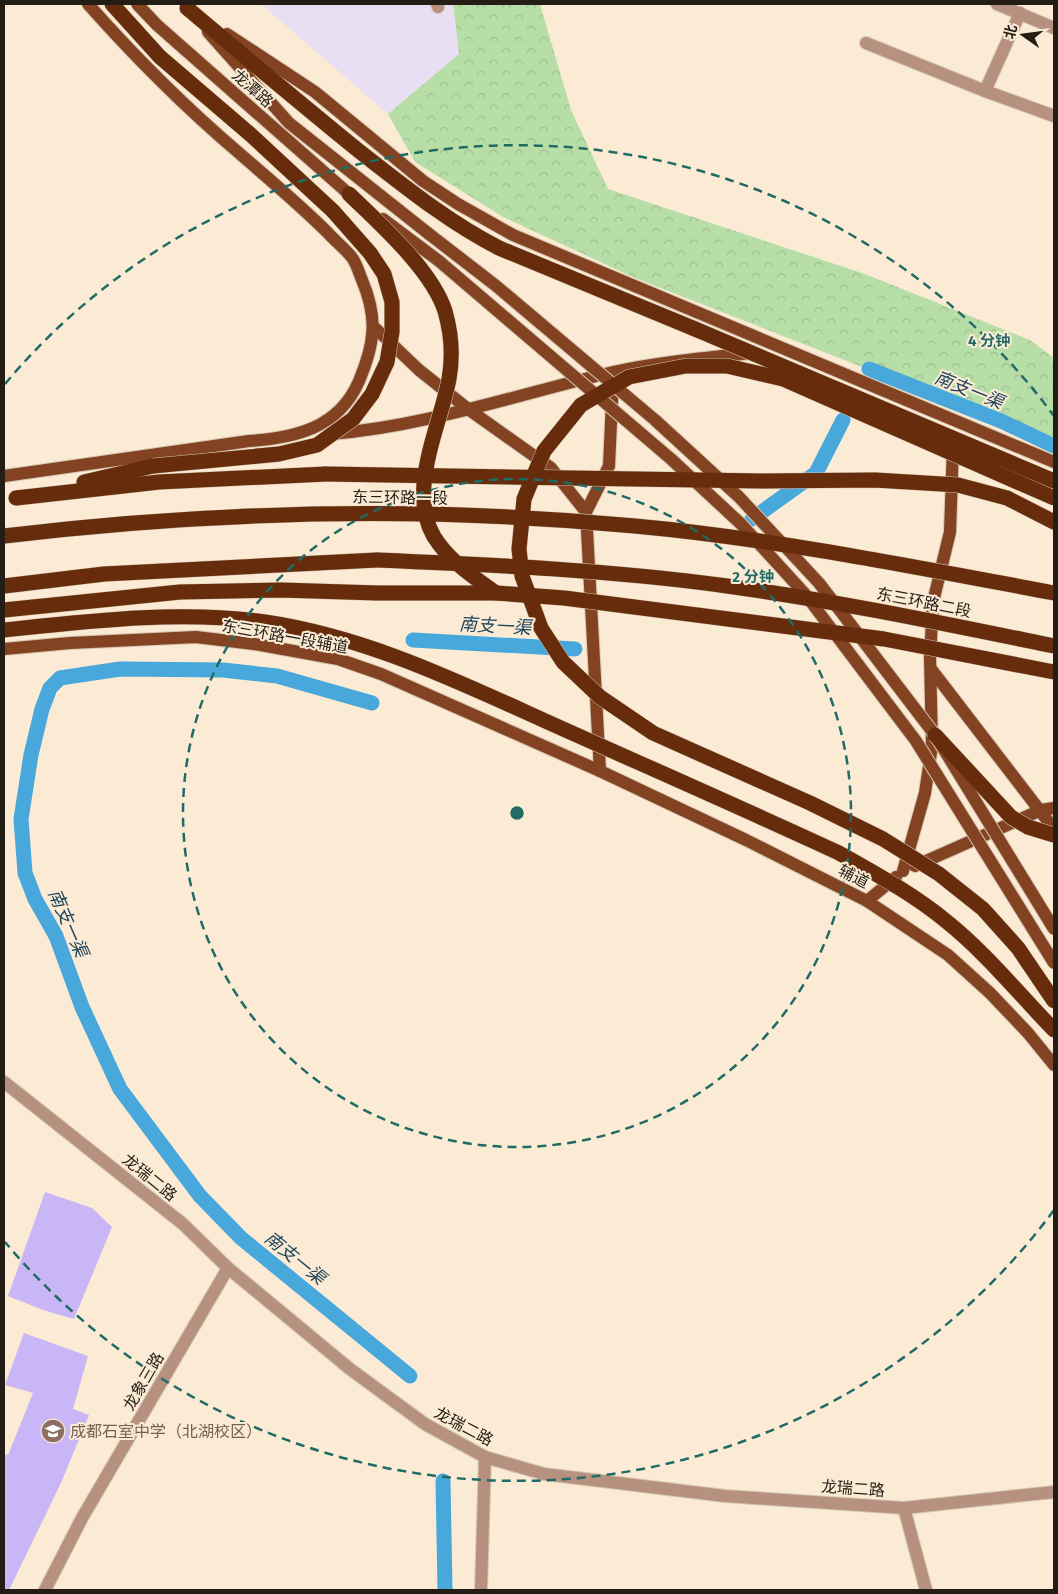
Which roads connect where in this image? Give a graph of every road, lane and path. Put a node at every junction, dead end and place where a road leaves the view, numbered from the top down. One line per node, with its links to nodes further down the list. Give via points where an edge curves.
1 (88, 4): 12 (main road, via 176,96 296,201 353,259 369,297)
2 (112, 4): 23 (highway, bridge, via 160,57 333,211 370,253 384,274 392,302 392,332 386,362 372,394 353,418 317,445 279,454 154,466)
3 (137, 4): 11 (main road, 龙潭路, bridge)
4 (997, 4): 6 (street)
5 (184, 6): 13 (main road, via 315,92 423,181 458,204 513,235); 21 (highway, bridge, via 422,201 469,233); 37 (main road, bridge, via 289,123 495,285 655,420 739,497 819,583)
6 (1020, 14): 7 (street); 9 (street)
7 (1054, 28)
8 (866, 44): 9 (street)
9 (985, 91): 10 (street)
10 (1054, 116)
11 (349, 194): 20 (highway, bridge, via 401,244 444,310 452,356); 46 (main road, 龙潭路, bridge, via 438,262 671,459 741,524 799,587 916,741)
12 (374, 327): 15 (main road, via 419,370); 17 (main road, via 370,357 357,387 338,412 318,427)
13 (784, 349): 14 (main road, via 664,362); 16 (main road)
14 (614, 372): 15 (main road); 24 (main road, via 609,466)
15 (468, 409): 17 (main road, via 375,430); 24 (main road, via 551,468)
16 (954, 421): 18 (main road); 35 (main road, via 950,532 933,602)
17 (283, 439): 19 (main road)
18 (1054, 462)
19 (4, 476)
20 (425, 476): 23 (highway, bridge, via 326,474 159,482); 25 (highway, bridge, via 875,480 958,485 1007,498); 29 (highway, bridge, via 425,513 438,543 464,571)
21 (1054, 481)
22 (1054, 498): 47 (highway, bridge, via 783,379 727,366 686,366 629,376 582,405 544,451 524,499 519,549 522,576 541,628 563,662 600,697 653,733 810,803 883,839 939,874 983,909 1018,948)
23 (10, 499)
24 (586, 512): 38 (main road)
25 (1054, 522)
26 (4, 536): 27 (highway, 东三环路一段, bridge, via 98,524 215,516 379,514 489,516 635,526)
27 (795, 546): 30 (highway, 东三环路二段, bridge)
28 (4, 586): 33 (highway, 东三环路二段, bridge, via 104,574 377,560 547,567 727,586 884,612)
29 (496, 593): 31 (highway, bridge, via 189,592); 36 (highway, bridge, via 629,606 884,639)
30 (1054, 593)
31 (4, 610)
32 (4, 630): 48 (highway, bridge, via 84,622 189,618 265,622 340,638 417,664 831,849 897,886 946,921 981,952)
33 (1054, 646)
34 (4, 649): 38 (main road, 东三环路一段辅道, via 196,637 338,659 381,674)
35 (931, 669): 40 (main road); 43 (main road, via 932,746 925,793)
36 (1054, 672)
37 (935, 735): 42 (highway, bridge, via 1012,817 1028,827); 45 (main road, bridge)
38 (600, 771): 44 (main road, 辅道)
39 (1054, 808): 40 (main road)
40 (1041, 810): 41 (main road); 43 (main road)
41 (1054, 829)
42 (1054, 835)
43 (903, 871): 44 (main road)
44 (866, 901): 49 (main road, 辅道, via 948,955 990,993)
45 (1054, 929)
46 (1054, 963)
47 (1054, 1001)
48 (1054, 1030)
49 (1054, 1066)
50 (4, 1082): 51 (street, 龙瑞二路, via 183,1224)
51 (228, 1268): 52 (street, 龙瑞二路, via 350,1369 424,1424); 55 (street, 龙象三路, via 82,1518)
52 (485, 1457): 54 (street, 龙瑞二路, via 544,1474 725,1496); 56 (street)
53 (1054, 1492): 54 (street, 龙瑞二路)
54 (904, 1508): 57 (street)
55 (45, 1590)
56 (481, 1590)
57 (926, 1590)

